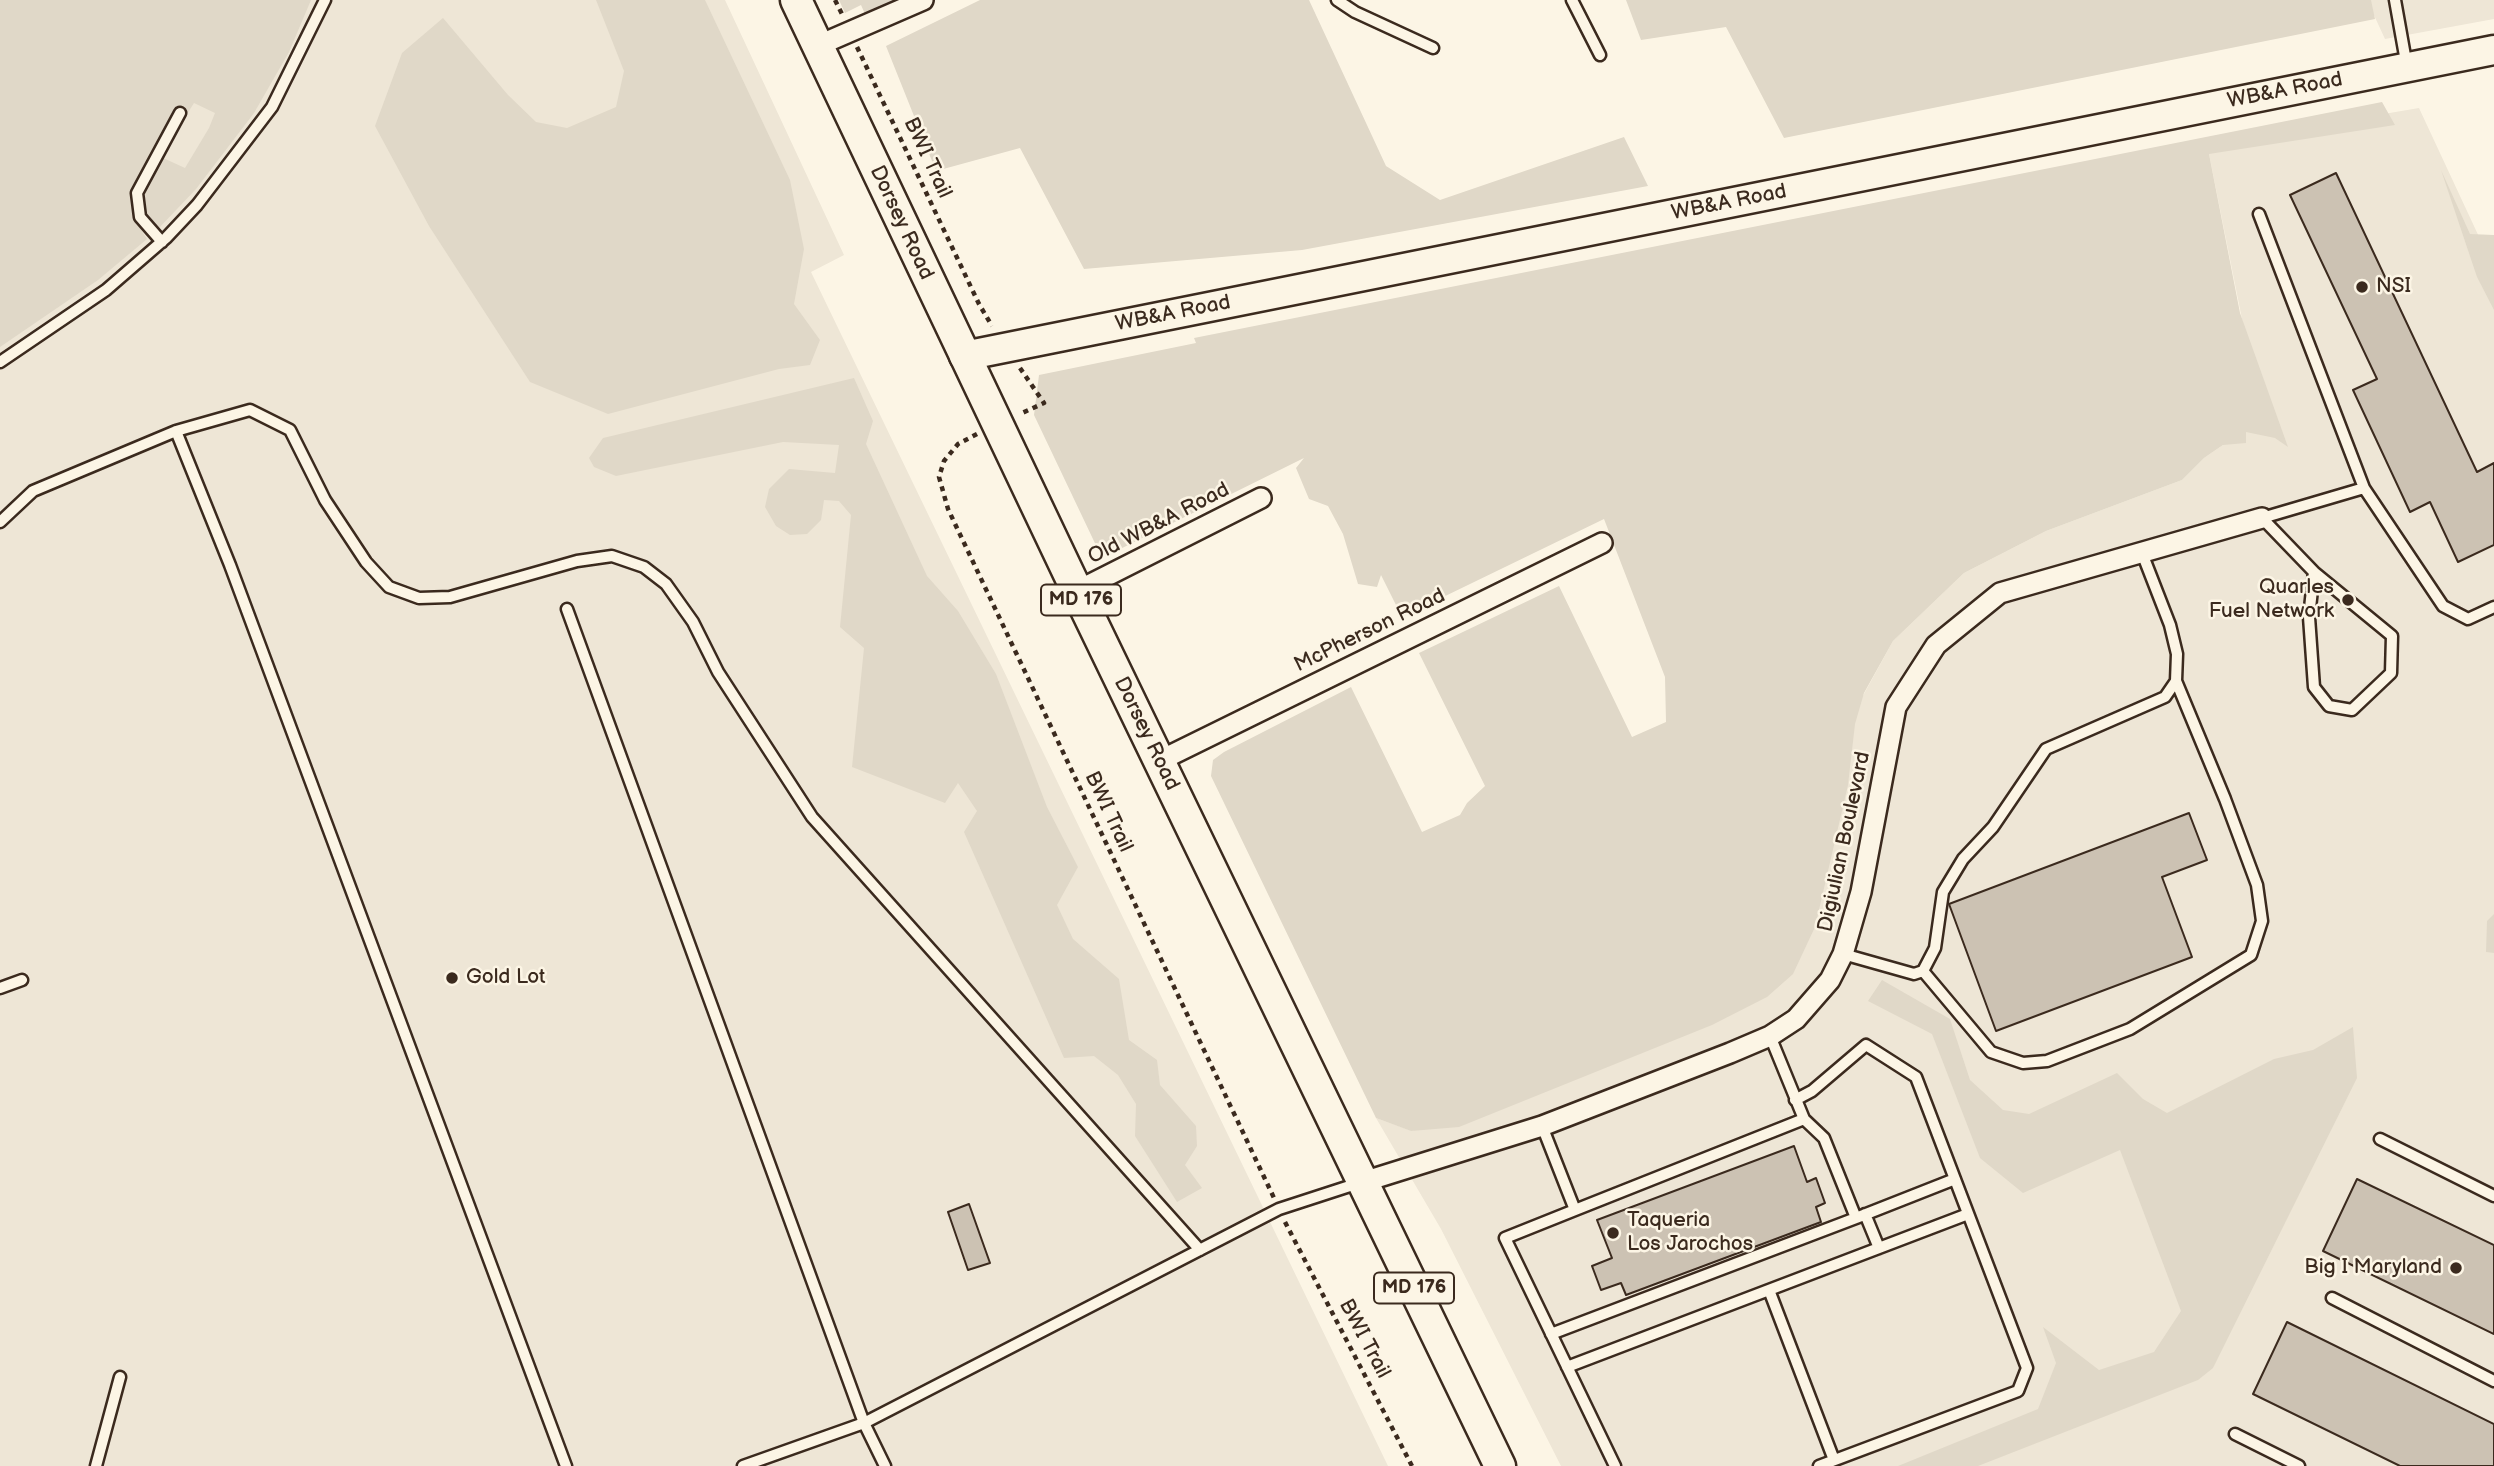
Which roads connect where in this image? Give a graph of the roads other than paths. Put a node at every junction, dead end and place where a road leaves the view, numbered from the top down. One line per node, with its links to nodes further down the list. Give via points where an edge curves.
1 (325, 0): 14 (lane, via 272,107 224,174)
2 (796, 0): 7 (main road, Dorsey Road / MD 176)
3 (923, 0): 7 (street)
4 (1338, 0): 8 (lane)
5 (1572, 0): 10 (lane)
6 (2395, 0): 11 (lane)
7 (817, 46): 15 (main road, Dorsey Road / MD 176)
8 (1433, 48)
9 (2494, 50): 11 (street, WB&A Road)
10 (1600, 55)
11 (2407, 67): 15 (street, WB&A Road)
12 (180, 113): 14 (lane, via 137,193 140,217)
13 (2259, 214): 18 (lane)
14 (162, 242): 16 (lane, via 106,290)
15 (964, 356): 25 (main road, Dorsey Road / MD 176)
16 (0, 362)
17 (176, 431): 21 (lane, via 33,491); 46 (lane, via 250,410 290,430 325,500 366,562 389,587 419,598 450,597 577,561 612,556 644,567 666,584 812,817); 57 (lane)
18 (2364, 488): 20 (lane); 26 (lane, via 2443,606 2468,619)
19 (1261, 498): 25 (street, Old WB&A Road)
20 (2262, 518): 23 (street, Digiulian Boulevard); 24 (lane)
21 (0, 522)
22 (1602, 543): 29 (street, McPherson Road)
23 (2142, 553): 28 (lane, via 2170,625 2177,654); 30 (street, Digiulian Boulevard, via 2000,593 1936,645 1896,707 1861,891)
24 (2314, 572): 24 (lane, via 2309,617 2314,687 2329,706 2352,710 2391,673 2392,636)
25 (1077, 591): 29 (main road, Dorsey Road / MD 176)
26 (2494, 607)
27 (566, 608): 53 (lane)
28 (2176, 681): 31 (lane, via 2165,697 2046,749 1943,892 1935,948); 31 (lane, via 2257,885 2262,921 2251,956 2130,1029 2047,1061 2023,1063 1992,1052)
29 (1159, 761): 40 (main road, Dorsey Road / MD 176)
30 (1843, 954): 31 (lane, via 1914,974); 34 (street, Digiulian Boulevard, via 1814,1002)
31 (1923, 971)
32 (22, 980): 33 (lane)
33 (0, 988)
34 (1770, 1037): 35 (lane); 37 (street, Digiulian Boulevard)
35 (1795, 1100): 36 (lane); 39 (lane, via 1866,1045 1916,1077)
36 (1804, 1119): 42 (lane); 44 (lane, via 1824,1138)
37 (1542, 1126): 40 (street, Digiulian Boulevard); 42 (lane)
38 (2380, 1139): 41 (lane)
39 (1955, 1180): 43 (lane); 44 (lane)
40 (1363, 1182): 46 (lane, via 1279,1209); 60 (main road, Dorsey Road / MD 176)
41 (2494, 1196)
42 (1575, 1210): 49 (lane, via 1505,1238)
43 (1968, 1214): 45 (lane); 55 (lane, via 2027,1368 2018,1391)
44 (1861, 1216): 45 (lane); 49 (lane)
45 (1879, 1248): 47 (lane)
46 (1200, 1250): 53 (lane)
47 (1769, 1290): 50 (lane); 55 (lane)
48 (2332, 1298): 52 (lane)
49 (1551, 1334): 50 (lane)
50 (1567, 1367): 61 (lane)
51 (120, 1377): 56 (lane)
52 (2494, 1381)
53 (864, 1423): 58 (lane); 59 (lane)
54 (2235, 1434): 63 (lane)
55 (1834, 1460): 62 (lane)
56 (96, 1466)
57 (566, 1466)
58 (743, 1466)
59 (885, 1466)
60 (1500, 1466)
61 (1615, 1466)
62 (1819, 1466)
63 (2299, 1466)

